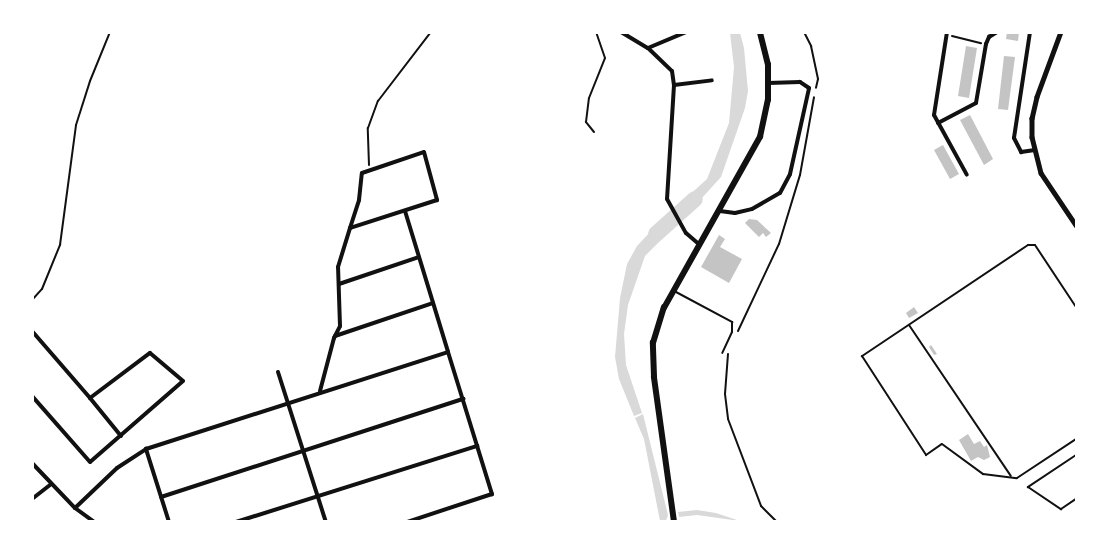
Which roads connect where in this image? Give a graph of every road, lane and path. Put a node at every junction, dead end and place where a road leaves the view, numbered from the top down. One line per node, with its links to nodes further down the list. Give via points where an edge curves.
1 (110, 32): 30 (path, via 76,125 60,245 42,288)
2 (431, 32): 20 (path, via 378,101 368,128)
3 (596, 32): 18 (lane, via 605,58 589,98 586,122)
4 (621, 32): 13 (street)
5 (686, 32): 13 (street)
6 (760, 32): 15 (main road, via 768,65)
7 (804, 32): 36 (path, via 811,46 818,79 800,175 779,244)
8 (997, 32): 12 (street, via 989,36)
9 (1030, 32): 19 (street, via 1014,138 1021,152)
10 (1061, 32): 19 (street, via 1032,118)
11 (947, 34): 12 (path); 17 (street, via 934,115)
12 (986, 44): 17 (street, via 976,103)
13 (648, 48): 16 (street, via 672,71)
14 (712, 80): 16 (street)
15 (768, 83): 23 (main road, via 767,109 760,138); 23 (street, via 800,82 809,88 790,174 780,193 752,209)
16 (674, 85): 26 (street, via 666,189 670,208 681,226)
17 (938, 123): 21 (street)
18 (594, 132)
19 (1034, 150): 24 (street, via 1041,173)
20 (369, 169)
21 (966, 175)
22 (405, 211): 25 (street); 25 (street, via 437,200 424,152 362,173); 27 (street)
23 (720, 212): 26 (main road)
24 (1076, 225)
25 (350, 228): 28 (street, via 338,267)
26 (700, 245): 29 (main road)
27 (419, 257): 28 (street); 31 (street)
28 (339, 284): 35 (street, via 340,326)
29 (674, 291): 39 (lane, via 732,322 732,332); 65 (main road, via 656,328 652,361)
30 (32, 300)
31 (433, 304): 35 (street); 37 (street)
32 (1076, 307): 33 (path, via 1035,245 1028,245)
33 (909, 325): 53 (path); 53 (path, via 862,356 926,455 942,444 983,474)
34 (32, 331): 43 (street)
35 (335, 336): 41 (street)
36 (736, 337)
37 (448, 352): 41 (street); 44 (street)
38 (729, 352): 66 (path, via 726,360 728,419 761,506)
39 (722, 353)
40 (278, 372): 45 (street)
41 (320, 391): 45 (street)
42 (32, 396): 46 (street, via 90,462)
43 (90, 398): 46 (street); 46 (street, via 150,353 183,381)
44 (462, 398): 48 (street); 50 (street)
45 (287, 402): 49 (street); 50 (street)
46 (121, 436)
47 (1076, 439): 53 (path, via 1017,478)
48 (477, 446): 55 (street); 64 (street, via 492,494)
49 (146, 449): 56 (street); 59 (street, via 117,468)
50 (303, 451): 55 (street); 56 (street)
51 (1076, 455): 58 (lane, via 1028,487 1061,509)
52 (32, 463): 54 (street)
53 (1012, 478)
54 (50, 484): 57 (street); 59 (street)
55 (318, 496): 62 (street); 63 (street)
56 (162, 497): 61 (street)
57 (32, 499)
58 (1076, 499)
59 (75, 508): 60 (street)
60 (94, 522)
61 (169, 522)
62 (236, 522)
63 (326, 522)
64 (407, 522)
65 (674, 522)
66 (777, 522)

